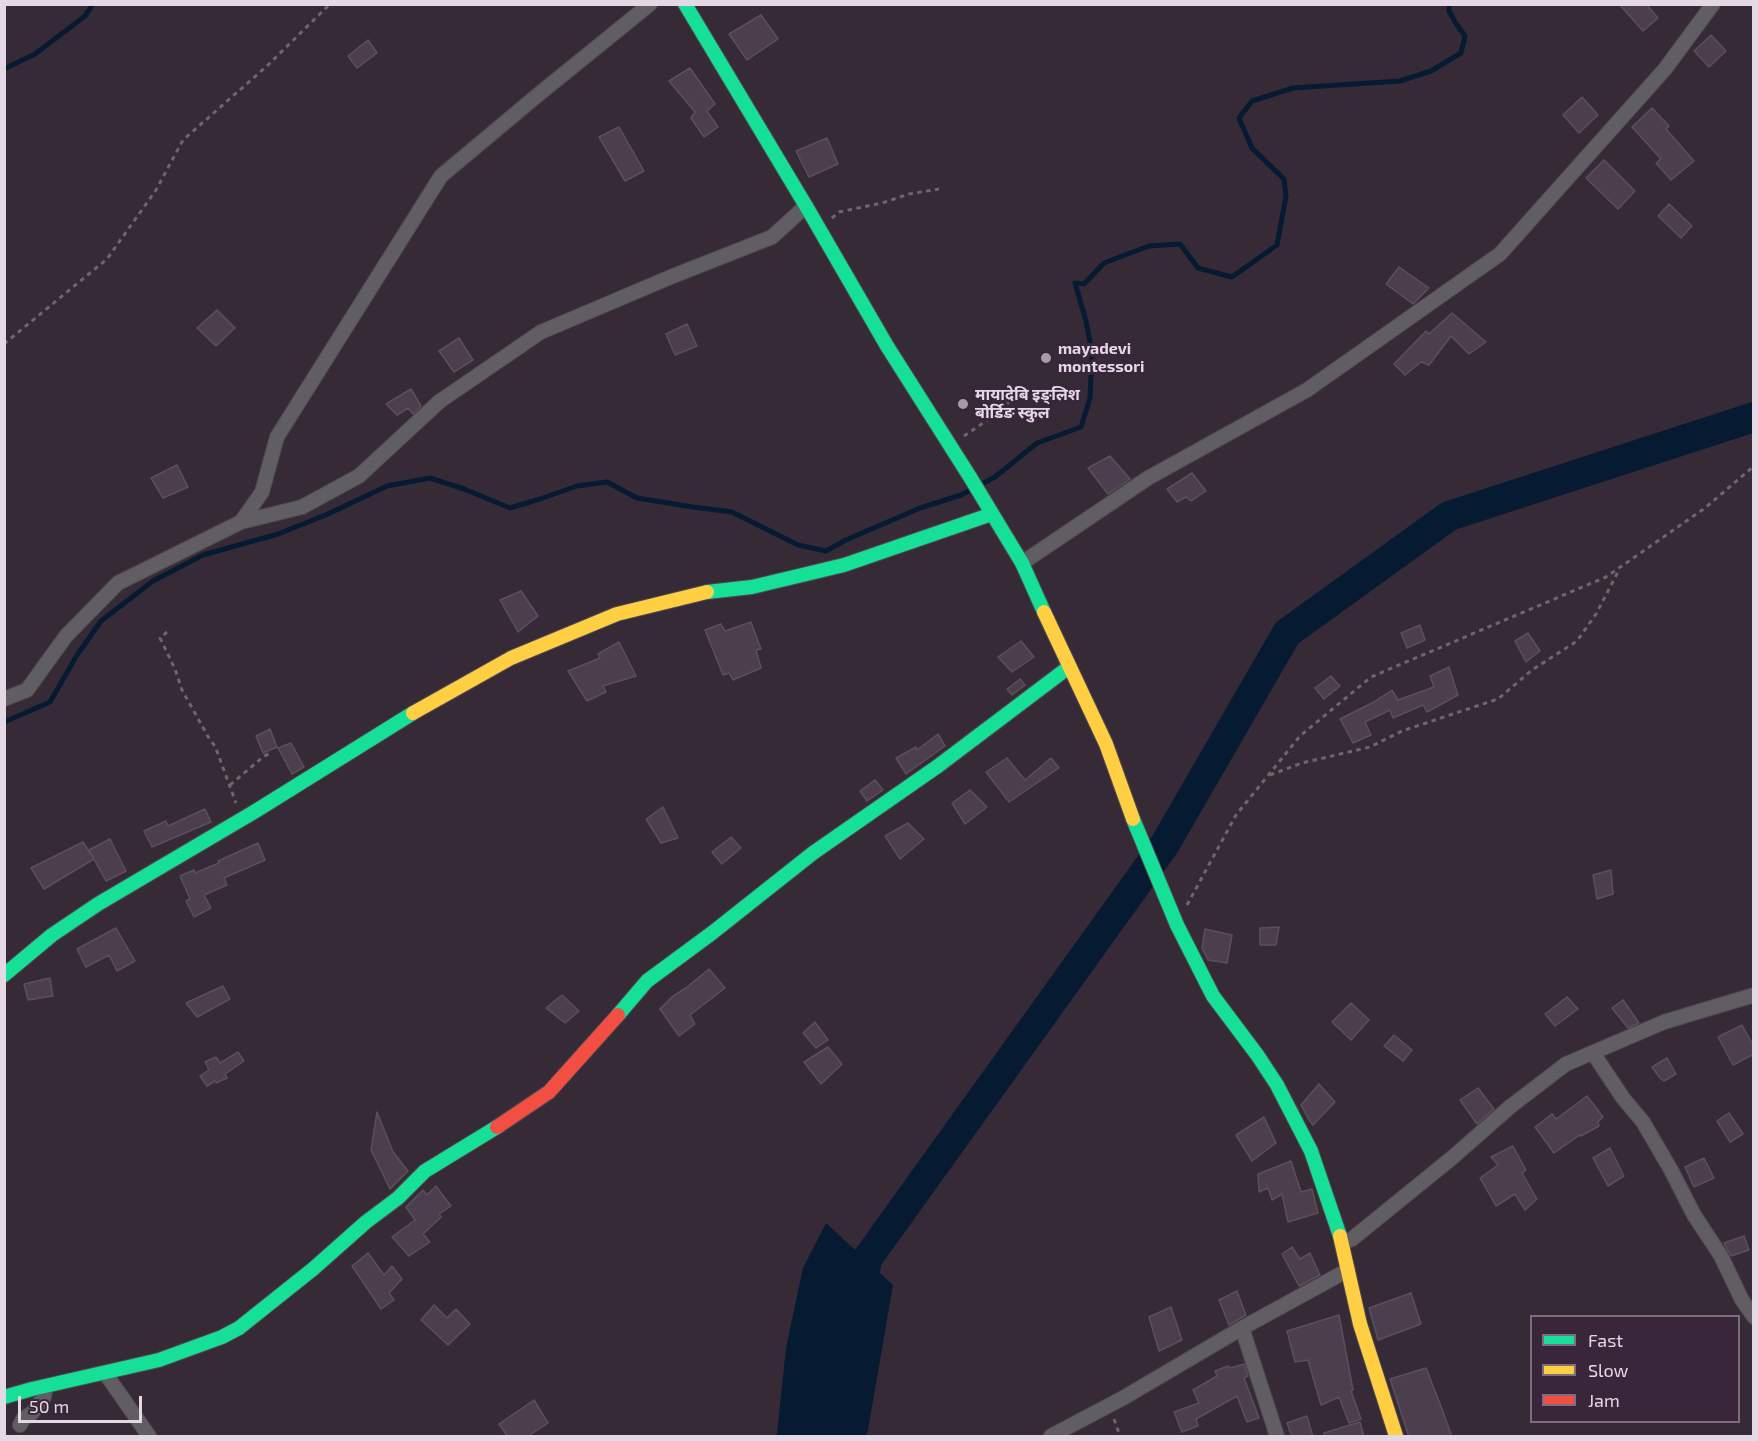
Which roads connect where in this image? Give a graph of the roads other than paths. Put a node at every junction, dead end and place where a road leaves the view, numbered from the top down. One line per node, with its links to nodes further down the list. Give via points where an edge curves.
1 (650, 4): 6 (street, via 441,176 277,437 262,492)
2 (685, 4): 4 (street)
3 (1713, 4): 7 (street, via 1665,69 1500,254 1307,390 1148,478)
4 (806, 206): 5 (street, via 887,346); 6 (street, via 772,237 541,332 440,401 359,476 302,507)
5 (992, 514): 7 (street); 10 (street, via 844,565 752,587 698,593 617,614 511,658 399,721 98,904)
6 (241, 522): 9 (street, via 118,583 66,636 27,690)
7 (1022, 563): 8 (street)
8 (1069, 667): 13 (street, via 1106,744 1177,925 1213,996 1277,1085 1311,1151); 17 (street, via 938,766 813,853 647,981 549,1092 425,1171 398,1198 239,1328 159,1360)
9 (4, 699)
10 (4, 975)
11 (1754, 995): 12 (street, via 1665,1022)
12 (1593, 1053): 13 (street, via 1566,1064); 15 (street, via 1643,1122)
13 (1342, 1244): 14 (street)
14 (1348, 1270): 16 (street); 24 (street, via 1360,1324)
15 (1754, 1317)
16 (1242, 1328): 22 (street); 23 (street)
17 (105, 1373): 18 (street); 21 (street)
18 (46, 1386): 19 (street); 20 (street, via 44,1397)
19 (4, 1397)
20 (20, 1425)
21 (149, 1437)
22 (1051, 1437)
23 (1277, 1437)
24 (1396, 1437)

